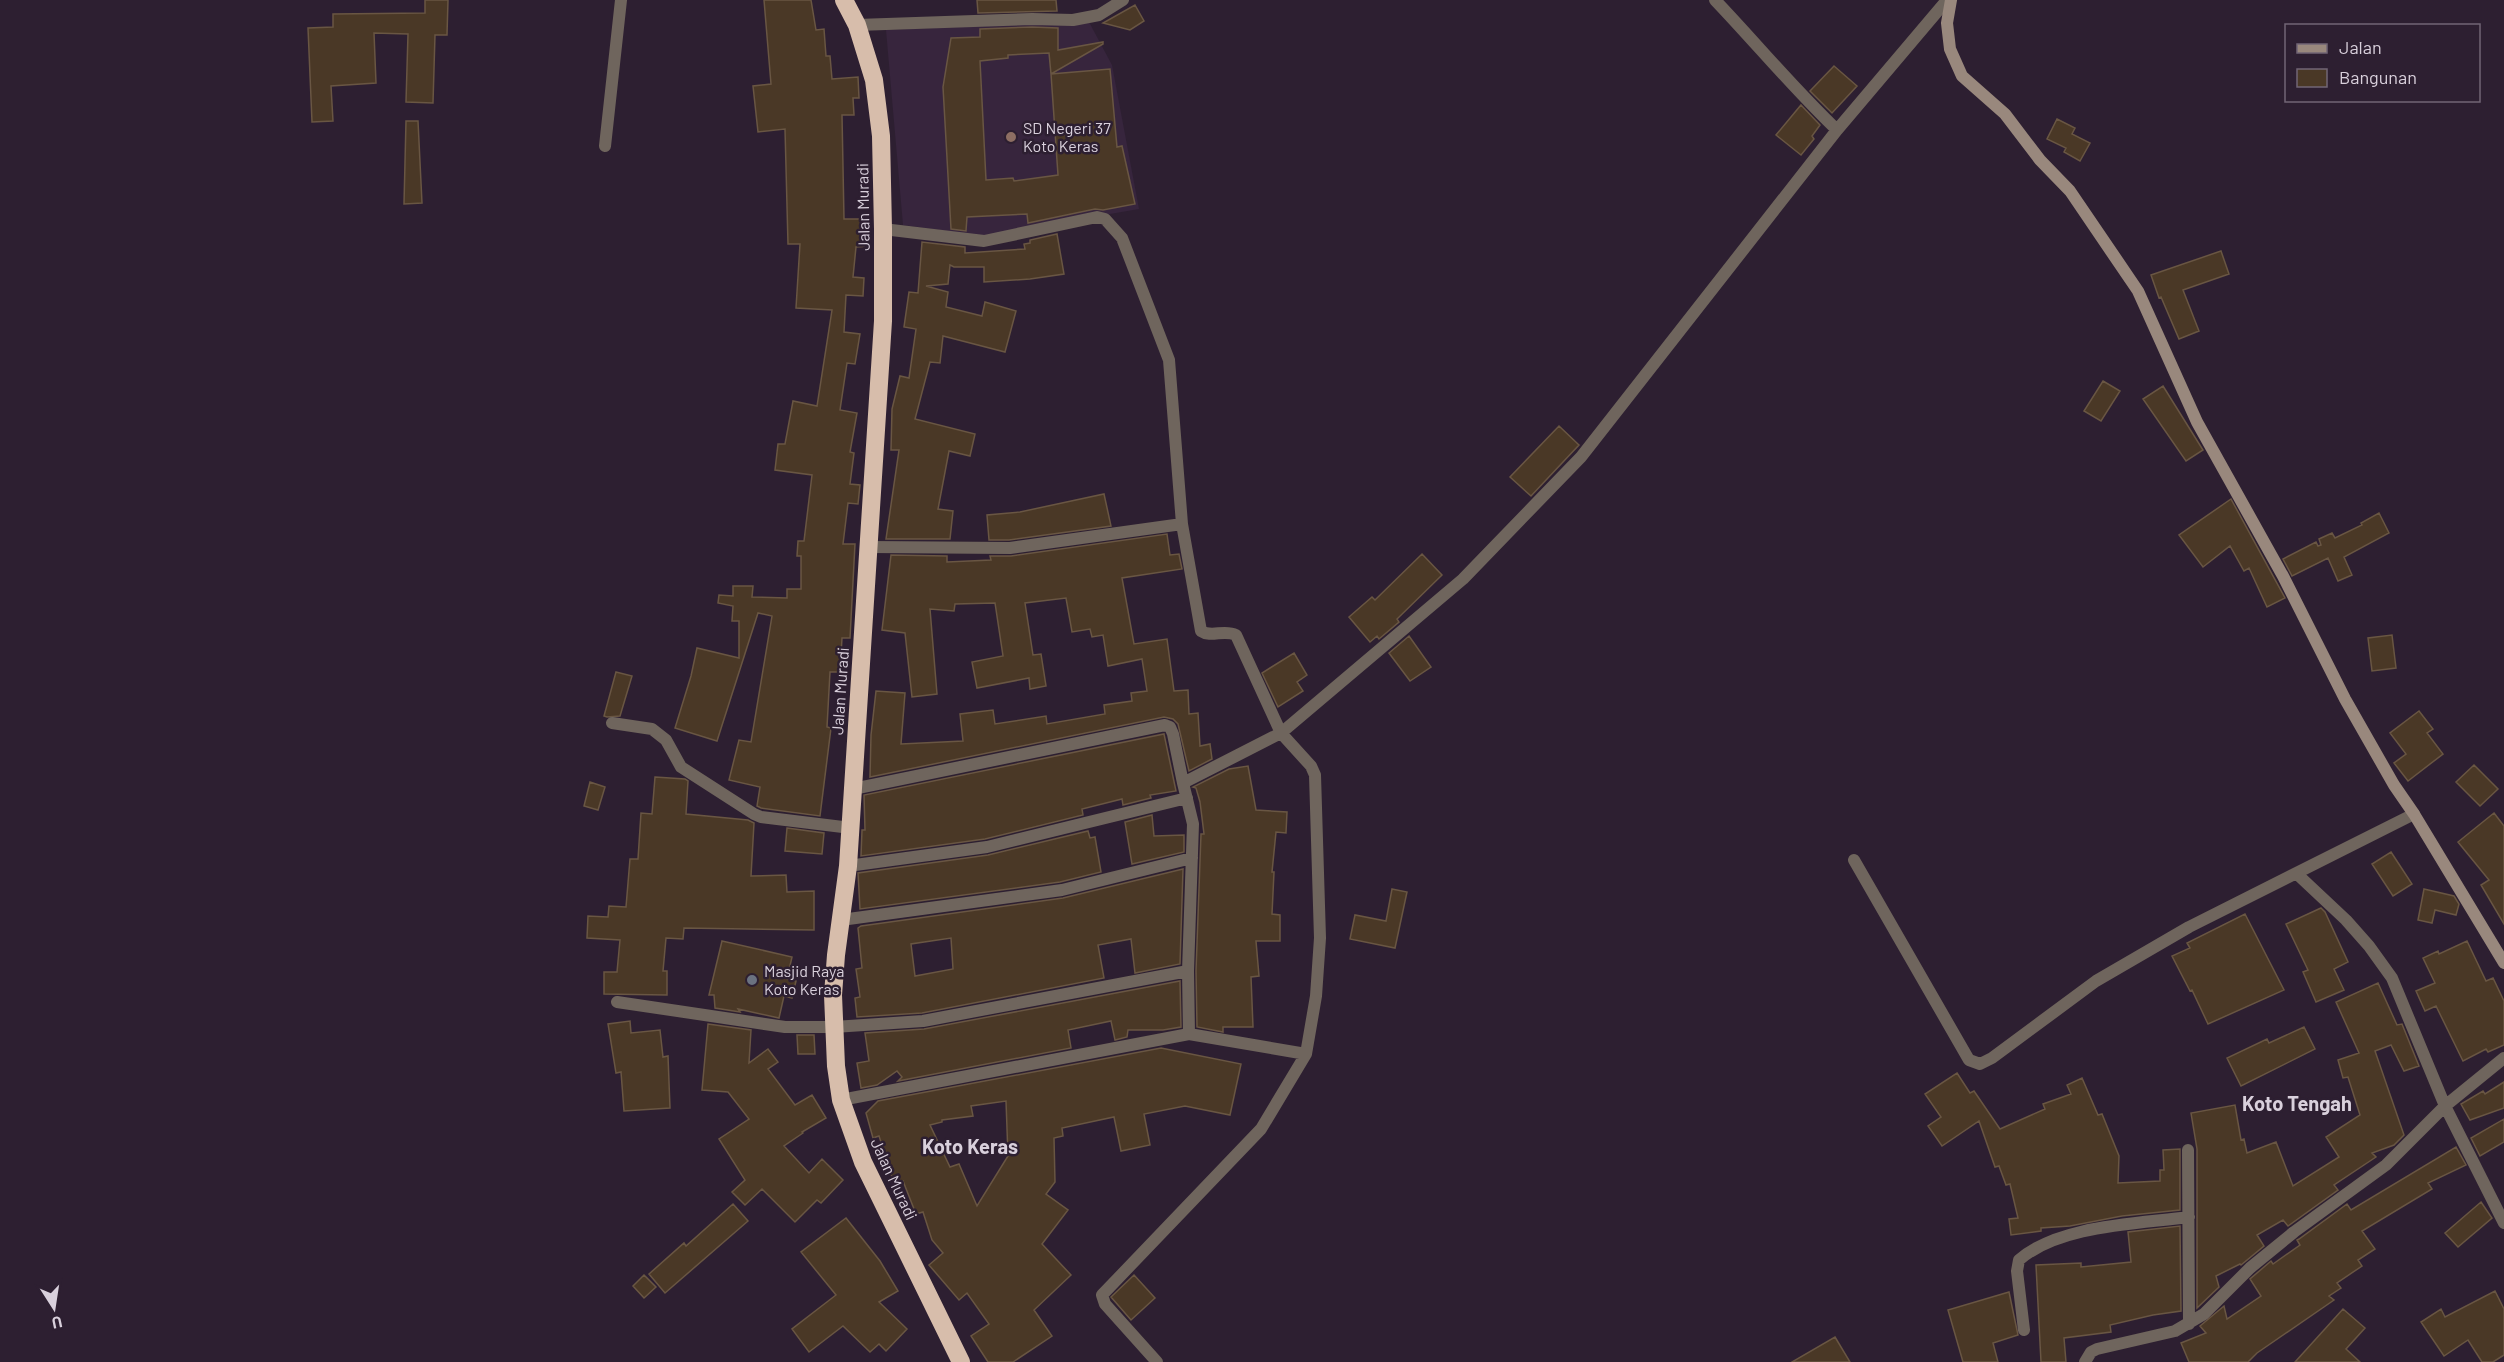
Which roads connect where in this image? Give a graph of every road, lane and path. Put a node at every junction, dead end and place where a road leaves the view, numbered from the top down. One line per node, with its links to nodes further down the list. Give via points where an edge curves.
1 (621, 0): 8 (street)
2 (844, 0): 6 (highway, Jalan Muradi)
3 (1123, 0): 6 (street, via 1099,15 1073,20)
4 (1715, 0): 7 (street)
5 (1949, 0): 7 (street); 17 (street, via 1950,49 1962,76 2005,114 2070,191 2138,291 2197,422 2283,576 2345,699)
6 (857, 25): 9 (highway, Jalan Muradi, via 874,80 881,136)
7 (1837, 130): 13 (street, via 1581,457 1463,579)
8 (605, 146)
9 (883, 229): 10 (street, via 984,241 1098,217 1105,219 1122,238 1169,360); 11 (highway, Jalan Muradi, via 883,321)
10 (1182, 524): 11 (street, via 1010,548); 13 (street, via 1201,632 1236,635)
11 (869, 547): 15 (highway, Jalan Muradi)
12 (612, 723): 18 (street, via 652,729 666,740 681,767 754,814)
13 (1281, 733): 14 (street); 29 (street, via 1315,775 1320,938)
14 (1183, 783): 15 (street, via 1173,734 1165,725); 16 (street)
15 (854, 789): 18 (highway, Jalan Muradi)
16 (1187, 798): 19 (street, via 1193,824); 21 (street, via 987,847)
17 (2414, 814): 22 (street); 24 (street)
18 (851, 828): 21 (highway, Jalan Muradi)
19 (1192, 858): 23 (street, via 1062,890); 25 (street)
20 (1854, 860): 22 (street, via 1969,1060 1980,1064 2106,975 2222,908)
21 (848, 866): 23 (highway, Jalan Muradi)
22 (2297, 874): 32 (street, via 2346,920 2392,978)
23 (841, 920): 27 (highway, Jalan Muradi, via 833,995)
24 (2504, 963)
25 (1188, 971): 27 (street, via 923,1021); 28 (street)
26 (617, 1002): 27 (street, via 785,1027)
27 (834, 1027): 31 (highway, Jalan Muradi)
28 (1189, 1034): 29 (street); 31 (street)
29 (1306, 1054): 39 (street, via 1261,1130 1102,1295 1105,1304)
30 (2504, 1058): 32 (street)
31 (841, 1100): 38 (highway, Jalan Muradi, via 863,1162)
32 (2445, 1106): 35 (street); 36 (street, via 2386,1165 2285,1239)
33 (2188, 1150): 34 (street)
34 (2189, 1217): 36 (street); 37 (street, via 2080,1232 2026,1253 2019,1260 2017,1271)
35 (2504, 1223)
36 (2189, 1324): 40 (street, via 2175,1331 2097,1349)
37 (2024, 1330)
38 (961, 1362)
39 (1157, 1362)
40 (2085, 1362)

